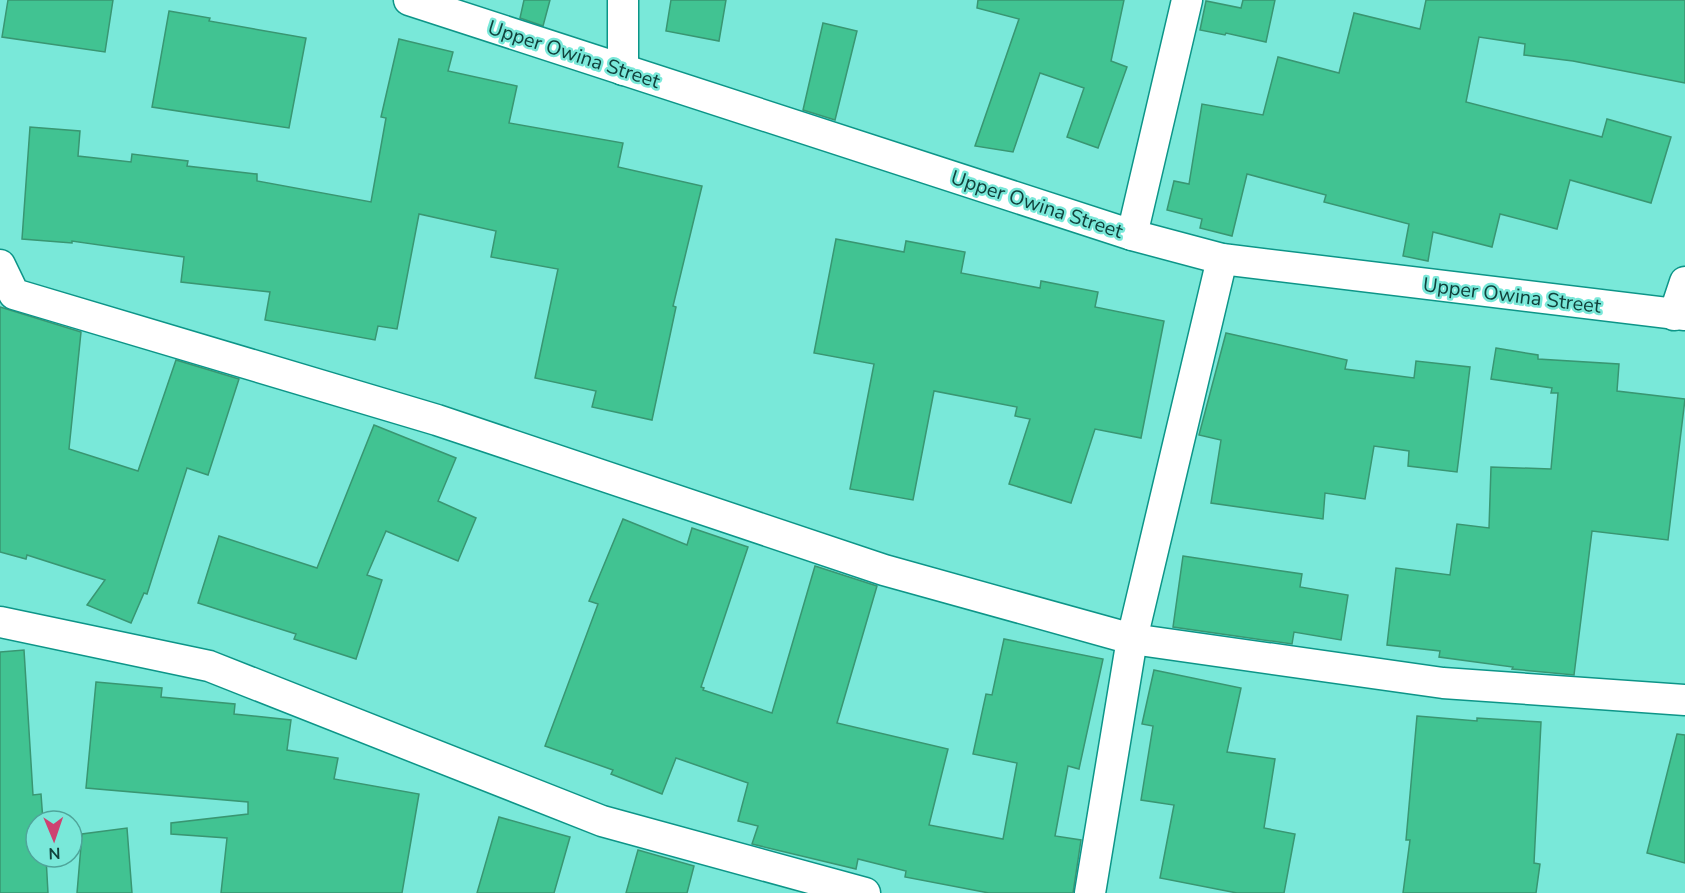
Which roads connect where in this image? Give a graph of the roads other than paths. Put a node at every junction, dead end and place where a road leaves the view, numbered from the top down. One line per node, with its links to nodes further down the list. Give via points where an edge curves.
1 (409, 0): 4 (street, Upper Owina Street)
2 (623, 0): 4 (street)
3 (1187, 0): 5 (street)
4 (623, 70): 5 (street, Upper Owina Street)
5 (1132, 235): 6 (street, Upper Owina Street)
6 (1222, 259): 9 (street, Upper Owina Street); 11 (street)
7 (0, 265): 11 (street, via 14,294 437,420 884,570)
8 (1685, 282): 9 (street)
9 (1680, 315)
10 (0, 622): 13 (street, via 210,666 602,820)
11 (1132, 639): 12 (street, via 1443,683); 14 (street)
12 (1685, 700)
13 (865, 893)
14 (1090, 893)

